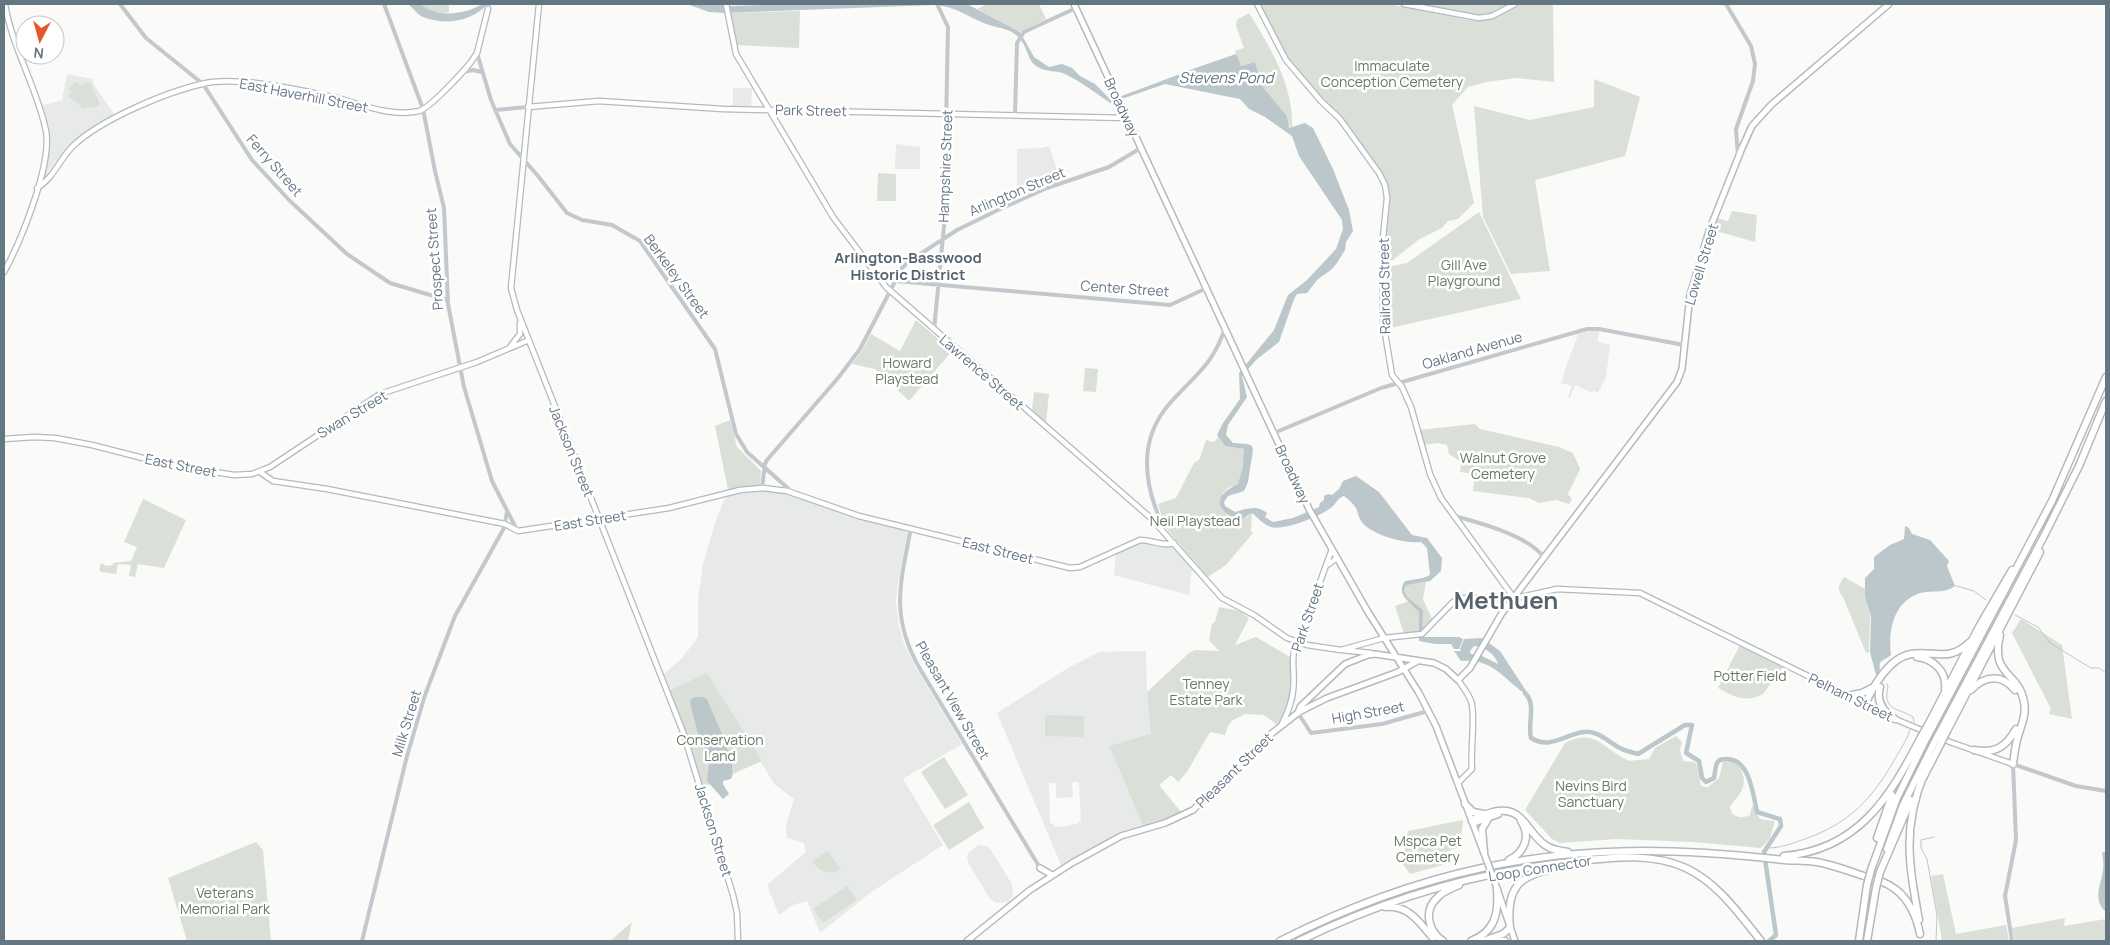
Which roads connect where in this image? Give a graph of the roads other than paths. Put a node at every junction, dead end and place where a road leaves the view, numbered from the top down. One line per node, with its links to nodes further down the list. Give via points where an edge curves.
1 (5, 4): 28 (main road, via 46,135 45,157)
2 (120, 4): 17 (street, Ferry Street, via 140,33)
3 (384, 4): 19 (street, Prospect Street)
4 (538, 4): 18 (main road, Jackson Street)
5 (726, 4): 20 (main road, Lawrence Street, via 734,48)
6 (1256, 4): 44 (main road, Railroad Street, via 1286,60 1350,132 1385,185 1383,320 1392,375)
7 (1404, 4): 8 (main road, via 1473,17 1492,16)
8 (1515, 4)
9 (1726, 4): 27 (street, via 1751,46 1755,64 1753,80 1736,129)
10 (1889, 4): 27 (main road, Lowell Street, via 1762,114 1749,131)
11 (938, 5): 22 (street, Hampshire Street, via 948,27)
12 (489, 6): 14 (main road)
13 (1075, 6): 23 (street, via 1024,32 1017,43); 24 (main road, Broadway)
14 (477, 53): 15 (street, Berkeley Street); 16 (main road)
15 (482, 72): 16 (street, via 469,70); 21 (street, Berkeley Street)
16 (461, 73): 19 (main road)
17 (203, 84): 19 (main road, East Haverhill Street, via 224,80 305,92 394,112); 28 (main road, East Haverhill Street, via 99,126 70,148 44,184); 35 (street, Ferry Street, via 252,160 347,254 390,283)
18 (528, 107): 20 (main road, Park Street, via 599,101); 21 (street, Park Street); 26 (main road, Jackson Street)
19 (423, 109): 35 (street, Prospect Street, via 444,208)
20 (769, 109): 22 (main road, Park Street); 34 (main road, Lawrence Street, via 833,217)
21 (495, 110): 26 (street, Berkeley Street, via 506,139)
22 (947, 112): 23 (main road, Park Street); 29 (street, Hampshire Street)
23 (1015, 114): 24 (main road, Park Street)
24 (1127, 118): 25 (main road, Broadway)
25 (1141, 148): 29 (street, Arlington Street, via 1109,166 1029,196); 33 (main road, Broadway)
26 (523, 158): 36 (main road, Jackson Street, via 511,282); 48 (street, Berkeley Street, via 567,213 612,225 641,243 717,351 738,439)
27 (1738, 158): 40 (main road, Lowell Street, via 1690,295)
28 (37, 188): 30 (main road, via 30,215)
29 (942, 240): 31 (street, Arlington Street, via 908,262); 32 (street, Hampshire Street)
30 (4, 272)
31 (896, 280): 32 (street, Center Street); 34 (street, Arlington Street)
32 (938, 284): 33 (street, Center Street, via 1170,305); 38 (street, Hampshire Street)
33 (1207, 288): 37 (main road, Broadway)
34 (890, 291): 38 (main road, Lawrence Street); 48 (street, Arlington Street, via 856,355 778,445)
35 (447, 300): 42 (street, Prospect Street)
36 (517, 310): 39 (main road, Jackson Street); 41 (main road, via 520,334)
37 (1225, 328): 46 (main road, Broadway); 54 (street, via 1214,355 1201,373 1162,412 1150,435 1147,470)
38 (934, 330): 57 (main road, Lawrence Street)
39 (528, 338): 41 (main road, Swan Street); 56 (main road, Jackson Street)
40 (1684, 345): 44 (street, Oakland Avenue, via 1591,329); 68 (main road, Lowell Street, via 1682,370 1675,387)
41 (507, 349): 42 (main road, Swan Street)
42 (460, 368): 49 (main road, Swan Street, via 380,394); 53 (street, Prospect Street, via 482,452)
43 (2106, 377): 63 (highway, via 2062,480)
44 (1398, 383): 46 (street, Oakland Avenue); 55 (main road, Railroad Street, via 1411,408 1430,474)
45 (2106, 401): 52 (highway)
46 (1274, 433): 66 (main road, Broadway, via 1309,510)
47 (4, 440): 49 (main road, East Street, via 56,438 170,465 243,476)
48 (764, 468): 50 (street, Arlington Street); 51 (street, Berkeley Street)
49 (260, 472): 58 (main road, via 273,481)
50 (762, 488): 51 (main road, East Street); 56 (main road, East Street)
51 (796, 495): 60 (main road, East Street, via 844,512)
52 (2060, 505): 71 (highway); 97 (highway)
53 (507, 512): 58 (street); 61 (street, Prospect Street)
54 (1158, 515): 57 (street); 59 (street)
55 (1452, 515): 68 (street, via 1513,536); 70 (main road, Railroad Street)
56 (599, 519): 61 (main road, East Street); 125 (main road, Jackson Street, via 690,752 733,895)
57 (1152, 519): 59 (main road, Lawrence Street)
58 (505, 524): 61 (main road); 124 (street, Milk Street, via 452,622 425,695)
59 (1157, 524): 62 (main road, Lawrence Street)
60 (911, 528): 65 (main road, East Street, via 1070,568 1080,567 1140,540); 113 (street, Pleasant View Street, via 899,596 904,636 920,669)
61 (518, 531)
62 (1170, 538): 64 (main road, Lawrence Street); 65 (main road)
63 (2032, 540): 72 (highway, via 2003,582); 95 (highway)
64 (1174, 543): 65 (main road, East Street); 74 (main road, Lawrence Street, via 1222,598)
65 (1163, 544)
66 (1332, 549): 67 (main road, Broadway); 69 (main road, Park Street)
67 (1337, 558): 69 (main road, Park Street); 73 (main road, Broadway)
68 (1545, 559): 70 (main road, Lowell Street)
69 (1325, 567): 74 (main road, Park Street)
70 (1514, 598): 73 (main road, Pelham Street, via 1461,598 1422,634); 83 (main road, Lowell Street); 87 (main road, Pelham Street, via 1558,589 1640,593)
71 (2010, 612): 88 (highway); 101 (highway, via 1997,653 2001,667 2018,688 2024,702)
72 (1976, 634): 86 (highway, via 1952,654 1914,654 1900,658 1891,664); 90 (highway)
73 (1384, 638): 75 (main road, Pelham Street); 76 (main road, Broadway)
74 (1296, 642): 75 (main road, Lawrence Street); 94 (main road, Park Street, via 1291,703)
75 (1339, 650): 77 (main road, Lawrence Street)
76 (1392, 650): 78 (main road); 79 (main road, Broadway)
77 (1375, 654): 78 (main road); 92 (main road, via 1345,664 1300,707)
78 (1388, 657): 79 (main road)
79 (1396, 658): 80 (main road); 82 (main road, Broadway)
80 (1412, 660): 81 (main road); 82 (main road)
81 (1421, 661): 82 (main road); 84 (main road, via 1438,664)
82 (1403, 668): 91 (main road, Broadway); 92 (main road, Pleasant Street)
83 (1466, 673): 84 (main road); 85 (main road, Lowell Street)
84 (1452, 675): 85 (main road)
85 (1458, 680): 104 (main road, via 1473,707 1472,769)
86 (1878, 686): 87 (highway); 89 (highway); 90 (highway, via 1902,661 1924,659 1937,666 1944,676 1945,688); 93 (highway, via 1880,704)
87 (1847, 696): 89 (main road, Pelham Street)
88 (1964, 699): 96 (highway, via 1975,685 1986,679 2005,681 2016,690 2020,700 2021,714); 97 (highway)
89 (1865, 705): 93 (main road, Pelham Street)
90 (1937, 707): 95 (highway)
91 (1428, 711): 92 (street, High Street, via 1382,724 1311,733); 104 (main road, Broadway)
92 (1298, 713): 94 (main road, Pleasant Street)
93 (1895, 718): 100 (main road, Pelham Street)
94 (1282, 724): 118 (main road, Pleasant Street, via 1193,810 1166,824 1121,836)
95 (1931, 726): 98 (highway, bridge)
96 (2016, 729): 100 (highway, via 2000,748 1988,752); 101 (highway)
97 (1944, 731): 99 (highway, bridge)
98 (1924, 738): 103 (highway); 115 (highway, via 1897,798)
99 (1937, 744): 102 (highway); 116 (highway, via 1900,814)
100 (1974, 750): 101 (main road, Pelham Street)
101 (2013, 764): 105 (street, Pelham Street, via 2082,788); 138 (street, via 2016,840 2005,896)
102 (1924, 774): 116 (highway); 123 (highway, via 1914,802 1909,835)
103 (1900, 778): 112 (highway, via 1876,810 1843,837 1804,853); 115 (highway, via 1879,830)
104 (1458, 783): 106 (main road, Broadway)
105 (2106, 791)
106 (1466, 804): 107 (highway, via 1476,813); 108 (main road, Broadway)
107 (1487, 816): 108 (highway); 109 (highway, via 1481,836); 110 (highway, via 1502,810 1513,812 1548,846 1565,852); 114 (highway, via 1514,816 1524,827 1526,841 1512,859)
108 (1472, 822): 109 (main road, Broadway)
109 (1484, 852): 120 (main road, Broadway, bridge)
110 (1584, 852): 112 (highway, Loop Connector, via 1675,851); 114 (highway, Loop Connector)
111 (1616, 858): 117 (highway, Loop Connector, via 1548,864); 122 (highway, via 1559,868 1524,879 1510,900); 135 (highway, Loop Connector, via 1659,860 1694,873 1724,896)
112 (1767, 858): 123 (highway, via 1828,865 1888,884 1906,900 1917,921)
113 (1040, 868): 118 (main road); 119 (main road)
114 (1482, 868): 127 (highway, Loop Connector, via 1382,897)
115 (1871, 870): 136 (highway, bridge)
116 (1880, 872): 137 (highway, bridge)
117 (1499, 873): 121 (highway, Loop Connector, via 1447,885); 130 (highway, via 1458,886 1442,893 1434,901 1430,924 1434,934)
118 (1052, 875): 119 (main road, Pleasant Street)
119 (1044, 880): 126 (main road, Pleasant Street)
120 (1497, 889): 122 (main road, Broadway); 131 (highway, via 1498,909 1494,921 1484,934)
121 (1351, 918): 128 (highway, Loop Connector); 129 (highway, via 1385,908 1399,908 1416,917)
122 (1510, 928): 132 (highway); 134 (main road, Broadway)
123 (1920, 938)
124 (362, 941)
125 (738, 941)
126 (967, 941)
127 (1280, 941)
128 (1299, 941)
129 (1437, 941)
130 (1443, 941)
131 (1471, 941)
132 (1485, 941): 133 (highway)
133 (1505, 941)
134 (1515, 941)
135 (1761, 941)
136 (1858, 941)
137 (1868, 941)
138 (2012, 941)

